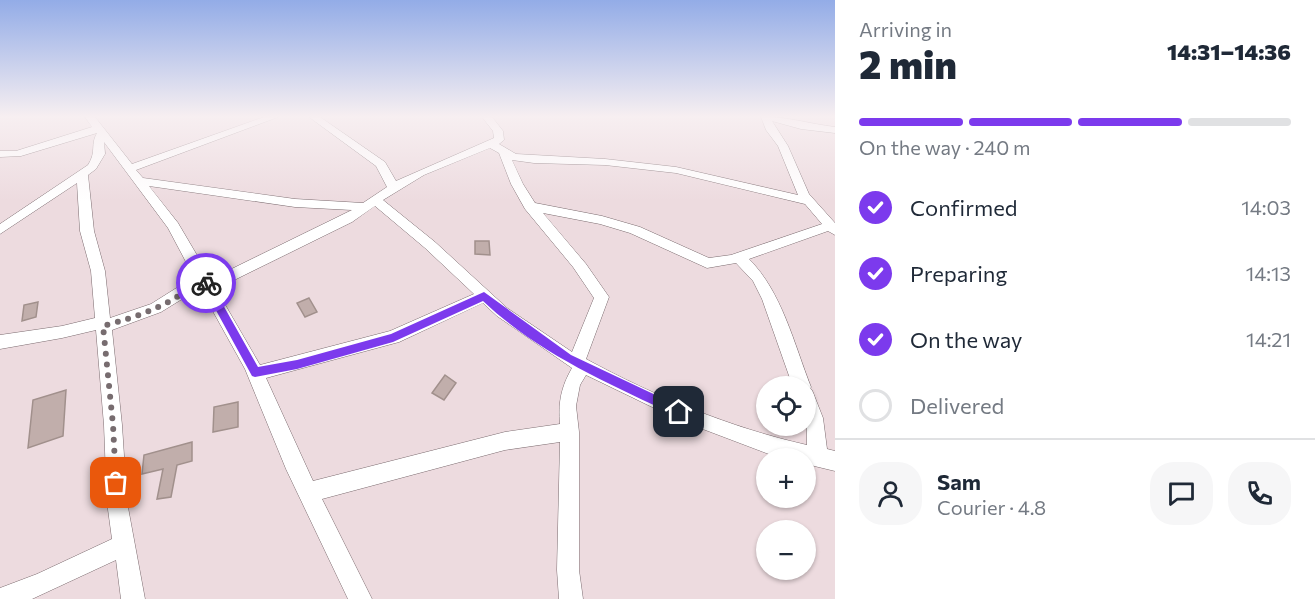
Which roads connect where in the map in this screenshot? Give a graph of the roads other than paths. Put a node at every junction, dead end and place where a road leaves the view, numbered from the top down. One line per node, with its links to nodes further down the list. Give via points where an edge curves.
1 (46, 145): 10 (street, via 27,152)
2 (99, 145): 11 (street, via 98,159)
3 (111, 145): 12 (street)
4 (206, 145): 12 (street)
5 (354, 145): 13 (street, via 381,164)
6 (490, 145): 13 (street)
7 (493, 145): 9 (street)
8 (782, 145): 14 (street)
9 (504, 152): 14 (street, via 534,160 676,170); 16 (street)
10 (0, 154)
11 (82, 175): 18 (street); 22 (street)
12 (134, 175): 15 (street, via 295,203); 20 (street, via 173,226)
13 (393, 188): 15 (street)
14 (809, 201): 17 (street)
15 (371, 204): 20 (street, via 347,219); 21 (street, via 430,245)
16 (529, 206): 19 (street, via 635,230 707,263); 24 (street, via 602,297)
17 (833, 228): 19 (street, via 772,244)
18 (0, 230)
19 (740, 258): 26 (street, via 759,278)
20 (205, 282): 22 (street, via 163,306); 25 (street)
21 (484, 296): 24 (street); 25 (street, via 393,337)
22 (103, 324): 23 (street); 31 (street)
23 (0, 342)
24 (579, 364): 28 (street, via 567,406); 29 (street, via 679,412 774,447)
25 (255, 373): 30 (street)
26 (797, 376)
27 (816, 428): 29 (street)
28 (570, 432): 30 (street, via 505,441); 35 (street)
29 (826, 459)
30 (308, 493): 34 (street)
31 (124, 545): 32 (street); 33 (street)
32 (1, 599)
33 (133, 599)
34 (360, 599)
35 (571, 599)

